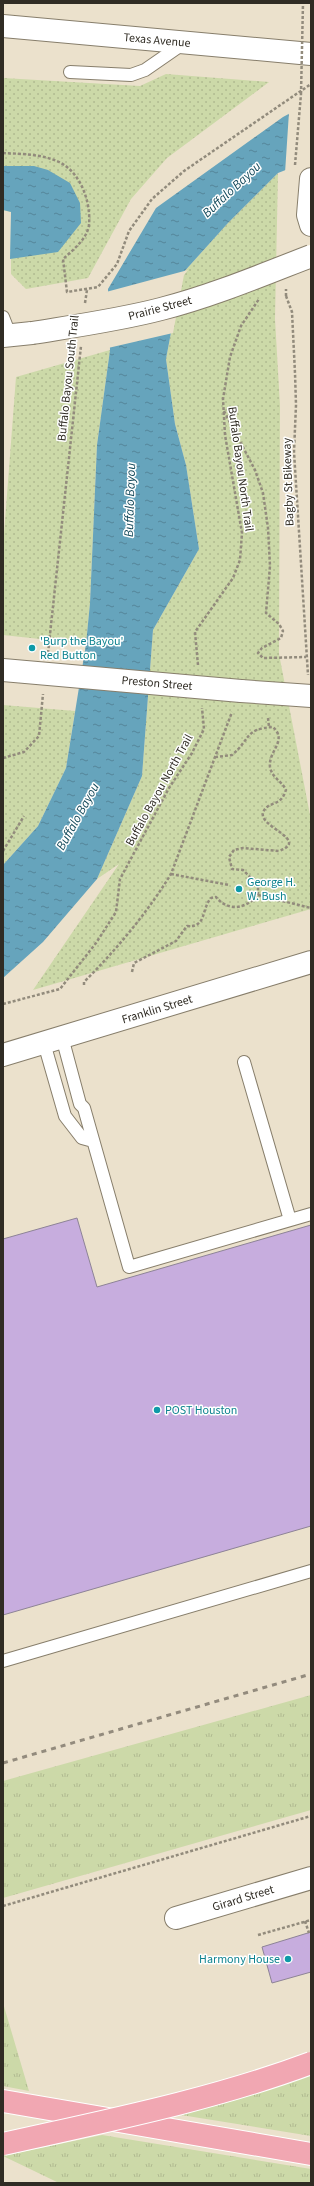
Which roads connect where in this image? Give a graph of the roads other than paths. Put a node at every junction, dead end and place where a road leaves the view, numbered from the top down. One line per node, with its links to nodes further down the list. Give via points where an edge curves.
1 (3, 26): 2 (street, Texas Avenue)
2 (185, 42): 3 (street, Texas Avenue); 4 (lane, via 145,70 132,75)
3 (306, 54)
4 (70, 72)
5 (311, 179): 6 (street, via 308,215)
6 (311, 225)
7 (311, 256): 8 (street, Prairie Street, bridge, via 230,287 163,308 32,333)
8 (5, 330)
9 (3, 670): 10 (street, Preston Street, bridge)
10 (311, 696)
11 (311, 962): 12 (street, Franklin Street)
12 (53, 1040): 13 (street, Franklin Street); 15 (lane, via 84,1108); 15 (lane, via 65,1116 82,1138)
13 (3, 1055)
14 (244, 1062): 17 (lane)
15 (93, 1141): 17 (lane, via 129,1267)
16 (311, 1214): 17 (lane)
17 (290, 1220)
18 (311, 1571): 19 (lane)
19 (3, 1661)
20 (311, 1878): 21 (street, Girard Street)
21 (176, 1918)
22 (311, 2063): 24 (highway, bridge, via 194,2099)
23 (3, 2101): 25 (highway)
24 (3, 2144)
25 (311, 2154)

